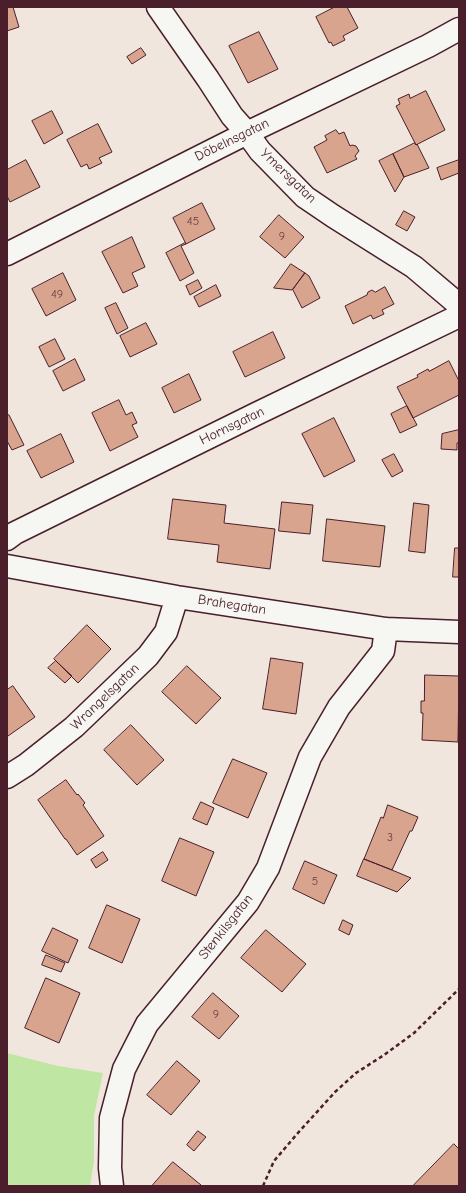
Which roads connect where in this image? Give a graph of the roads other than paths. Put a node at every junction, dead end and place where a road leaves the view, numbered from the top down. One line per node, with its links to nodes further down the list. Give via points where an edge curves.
1 (158, 7): 3 (street, Ymersgatan, via 232,116)
2 (459, 29): 3 (street, Döbelnsgatan)
3 (247, 133): 4 (street, Döbelnsgatan); 5 (street, Ymersgatan, via 260,151 305,197 414,268)
4 (7, 254)
5 (459, 305)
6 (459, 316): 7 (street, Hornsgatan, via 15,533)
7 (7, 540)
8 (7, 566): 9 (street, Brahegatan)
9 (177, 597): 10 (street, Brahegatan); 12 (street, Wrangelsgatan, via 166,632 148,656 74,728)
10 (386, 628): 11 (street, Brahegatan); 13 (street, Stenkilsgatan, via 383,650 339,707 310,757 268,868 248,902 147,1024 124,1069 111,1118)
11 (459, 632)
12 (7, 777)
13 (112, 1186)

